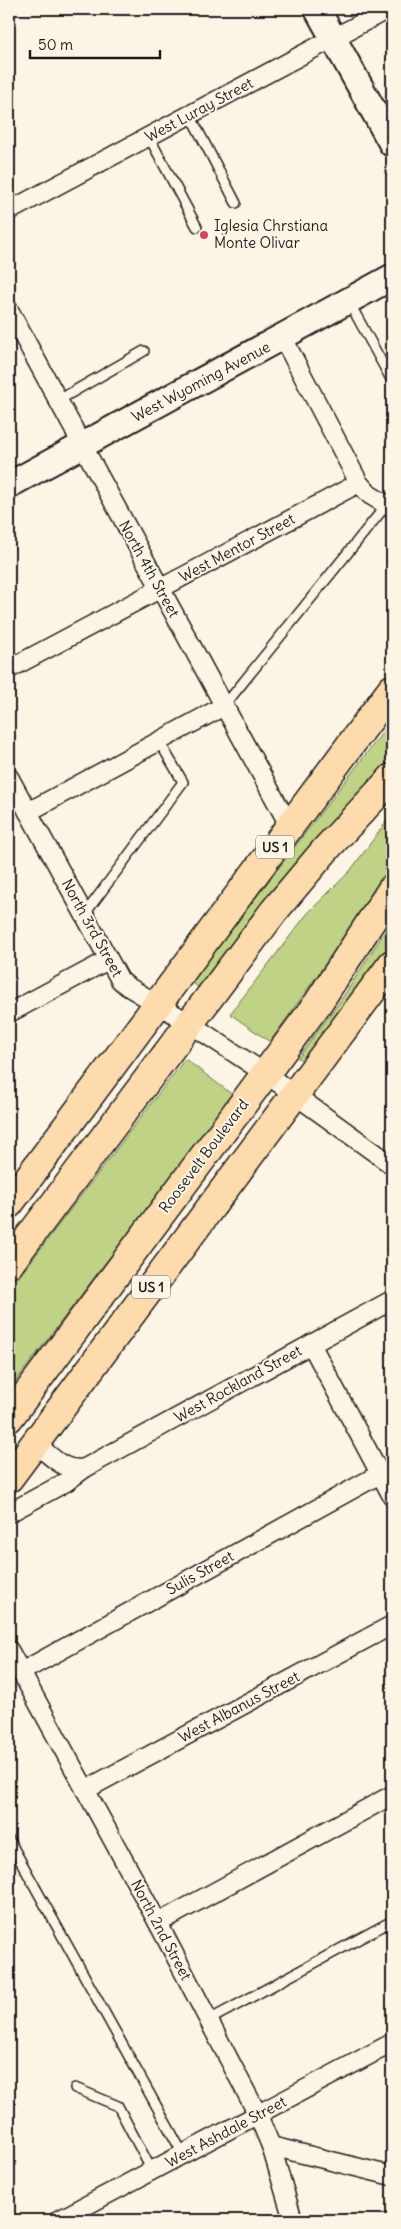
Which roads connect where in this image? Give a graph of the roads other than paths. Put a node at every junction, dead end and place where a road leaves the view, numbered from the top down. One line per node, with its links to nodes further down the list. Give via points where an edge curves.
1 (317, 9): 3 (street)
2 (388, 9): 3 (street, West Luray Street)
3 (334, 38): 4 (street, West Luray Street); 6 (street)
4 (190, 115): 5 (street, West Luray Street); 7 (lane)
5 (149, 136): 8 (street, West Luray Street); 9 (lane)
6 (392, 144)
7 (236, 203)
8 (9, 211)
9 (198, 228)
10 (392, 277): 11 (street, West Wyoming Avenue)
11 (348, 301): 13 (street, West Wyoming Avenue); 15 (lane)
12 (9, 310): 16 (street, North 4th Street)
13 (283, 338): 17 (street, West Wyoming Avenue); 18 (street)
14 (144, 351): 16 (lane)
15 (392, 381)
16 (58, 401): 17 (street, North 4th Street)
17 (82, 446): 19 (street, West Wyoming Avenue); 21 (street, North 4th Street)
18 (359, 483): 20 (street, via 370,495); 21 (street, West Mentor Street)
19 (9, 485)
20 (391, 503): 24 (lane)
21 (160, 589): 22 (street, West Mentor Street); 24 (street, North 4th Street)
22 (9, 669)
23 (392, 689): 29 (highway, US 1)
24 (224, 706): 25 (street); 29 (street, North 4th Street)
25 (159, 741): 28 (street); 31 (lane, via 183,782)
26 (9, 777): 28 (street, North 3rd Street)
27 (392, 778): 36 (highway, US 1, via 299,880)
28 (28, 812): 31 (street, North 3rd Street)
29 (290, 827): 34 (highway, US 1)
30 (392, 889): 37 (highway, Roosevelt Boulevard / US 1, via 334,980)
31 (84, 915): 32 (street, North 3rd Street)
32 (108, 960): 34 (street, North 3rd Street, via 127,986); 35 (street)
33 (392, 964): 38 (highway, US 1)
34 (158, 1005): 36 (street, North 3rd Street); 40 (highway, US 1)
35 (9, 1013)
36 (189, 1023): 37 (street, North 3rd Street); 41 (highway, US 1)
37 (266, 1074): 38 (street); 45 (highway, Roosevelt Boulevard / US 1)
38 (294, 1096): 39 (street); 43 (highway, US 1)
39 (392, 1165)
40 (9, 1204)
41 (9, 1264)
42 (392, 1300): 44 (street, West Rockland Street)
43 (123, 1325): 45 (highway); 46 (highway, US 1)
44 (311, 1344): 47 (street, West Rockland Street); 48 (street)
45 (9, 1418)
46 (35, 1443): 47 (street, via 65,1466 76,1470); 49 (highway, US 1)
47 (85, 1468): 51 (street, West Rockland Street)
48 (380, 1474): 50 (street); 54 (street, Sulis Street)
49 (9, 1478)
50 (392, 1496)
51 (9, 1513)
52 (392, 1625): 55 (street, West Albanus Street)
53 (9, 1650): 54 (street, North 2nd Street)
54 (20, 1672): 55 (street, North 2nd Street)
55 (85, 1790): 59 (street, North 2nd Street)
56 (392, 1795): 59 (street)
57 (9, 1840): 65 (lane)
58 (392, 1921): 60 (lane)
59 (158, 1923): 60 (street, North 2nd Street)
60 (209, 2020): 63 (street, North 2nd Street)
61 (392, 2043): 63 (street, West Ashdale Street)
62 (75, 2088): 66 (lane, via 118,2106)
63 (258, 2115): 64 (street, North 2nd Street); 65 (street, West Ashdale Street)
64 (270, 2146): 67 (street); 69 (street, North 2nd Street)
65 (183, 2154): 66 (street, West Ashdale Street)
66 (152, 2171): 68 (street, West Ashdale Street)
67 (392, 2176)
68 (59, 2220)
69 (293, 2220)

